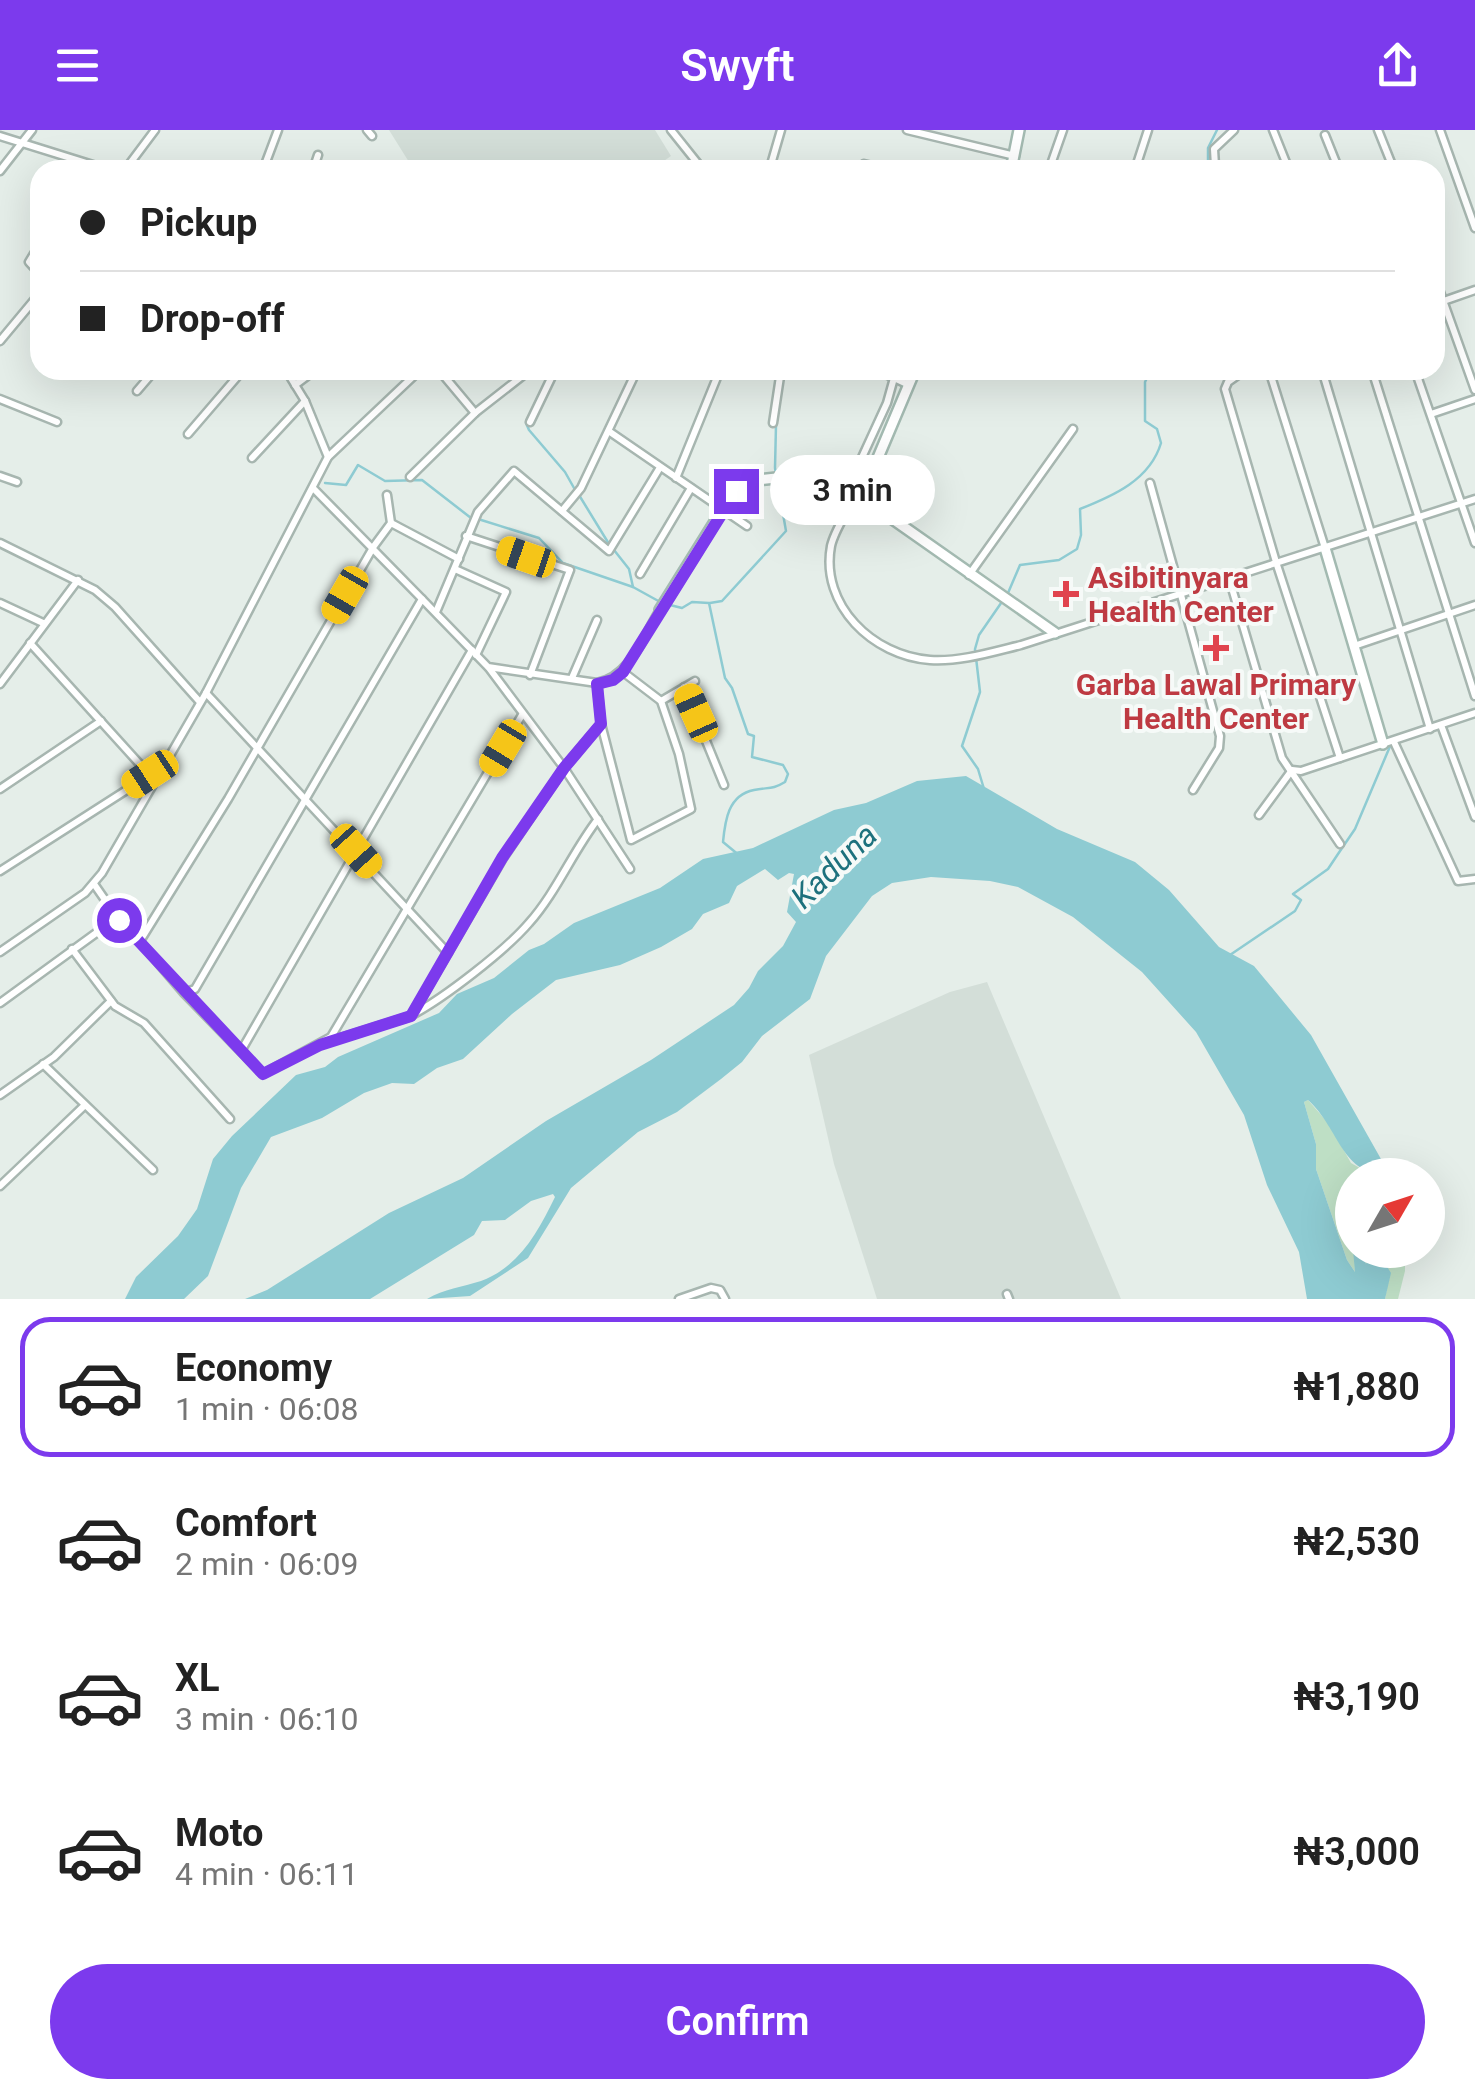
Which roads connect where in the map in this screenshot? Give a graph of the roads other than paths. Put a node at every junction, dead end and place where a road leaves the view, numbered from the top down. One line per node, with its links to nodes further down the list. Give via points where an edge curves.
1 (32, 130): 16 (street)
2 (155, 130): 20 (street)
3 (278, 130): 21 (street)
4 (671, 130): 23 (street)
5 (781, 130): 24 (street)
6 (906, 130): 18 (street)
7 (1019, 130): 18 (street)
8 (1063, 130): 26 (street)
9 (1148, 130): 27 (street)
10 (1234, 130): 28 (street, via 1214,149)
11 (1273, 130): 29 (street)
12 (1378, 130): 31 (street)
13 (1440, 130): 33 (street)
14 (1325, 135): 30 (street)
15 (0, 136): 16 (street)
16 (23, 142): 19 (street); 32 (street)
17 (318, 155): 22 (street)
18 (1015, 156): 25 (street)
19 (71, 160)
20 (132, 160)
21 (268, 160)
22 (316, 160)
23 (696, 160)
24 (772, 160)
25 (1014, 160)
26 (1052, 160)
27 (1138, 160)
28 (1214, 160)
29 (1285, 160)
30 (1335, 160)
31 (1390, 160)
32 (0, 171)
33 (1475, 228)
34 (1475, 290): 35 (street)
35 (1445, 300)
36 (30, 305): 38 (street)
37 (1445, 317): 60 (street)
38 (0, 341)
39 (146, 380): 61 (street)
40 (234, 380): 72 (street)
41 (292, 380): 59 (street)
42 (301, 380): 59 (street)
43 (409, 380): 73 (street)
44 (447, 380): 65 (street)
45 (518, 380): 65 (street)
46 (550, 380): 68 (street)
47 (633, 380): 71 (street)
48 (716, 380): 78 (street)
49 (779, 380): 69 (street)
50 (888, 380): 79 (street, via 887,402)
51 (900, 380): 58 (street)
52 (910, 380): 58 (street)
53 (1231, 380): 100 (street, via 1225,389)
54 (1272, 380): 98 (street)
55 (1325, 380): 93 (street)
56 (1375, 380): 90 (street)
57 (1419, 380): 66 (street)
58 (908, 384): 84 (street)
59 (295, 385): 64 (street)
60 (1475, 390)
61 (137, 391)
62 (1475, 399): 66 (street)
63 (0, 400): 67 (street)
64 (305, 401): 73 (street); 74 (street)
65 (475, 414): 77 (street)
66 (1431, 414): 87 (street)
67 (57, 422)
68 (530, 422)
69 (773, 423)
70 (1073, 429): 103 (street)
71 (610, 432): 75 (street); 89 (street)
72 (188, 434)
73 (328, 457): 82 (street)
74 (252, 458)
75 (658, 468): 78 (street); 89 (street, via 609,550)
76 (0, 476): 80 (street)
77 (410, 477)
78 (676, 478): 83 (street)
79 (853, 478)
80 (17, 482)
81 (1150, 483): 106 (street)
82 (314, 488): 97 (street); 128 (street)
83 (692, 488): 88 (street); 102 (street)
84 (863, 491): 88 (street, via 779,477 748,481); 103 (street); 116 (street, via 831,544 830,581 850,623 928,660 988,654)
85 (386, 495): 91 (street)
86 (1475, 500): 87 (street)
87 (1462, 504): 90 (street); 96 (street)
88 (724, 508): 92 (street); 110 (street)
89 (562, 512): 94 (street, via 514,471)
90 (1420, 518): 93 (street); 112 (street)
91 (390, 523): 97 (street); 99 (street)
92 (747, 526)
93 (1372, 533): 98 (street); 115 (street)
94 (466, 536): 99 (street); 122 (street, via 570,570)
95 (0, 543): 105 (street)
96 (1475, 543)
97 (374, 546): 107 (street); 139 (street)
98 (1324, 548): 100 (street); 118 (street)
99 (459, 559): 101 (street)
100 (1276, 562): 104 (street); 140 (street)
101 (455, 568): 111 (street); 119 (street, via 506,592)
102 (640, 574)
103 (969, 575): 116 (street)
104 (1229, 578): 106 (street); 142 (street, via 1282,758)
105 (78, 580): 114 (street); 131 (street, via 115,607)
106 (1182, 594): 116 (street); 146 (street, via 1220,736)
107 (422, 599): 111 (street); 147 (street)
108 (0, 603): 114 (street)
109 (1475, 604): 112 (street)
110 (660, 610): 121 (street)
111 (436, 612): 119 (street)
112 (1447, 614): 115 (street); 129 (street)
113 (597, 620): 123 (street)
114 (43, 623): 117 (street)
115 (1398, 630): 118 (street); 137 (street)
116 (1055, 633)
117 (30, 643): 125 (street); 134 (street)
118 (1354, 646): 138 (street)
119 (474, 652): 120 (street); 152 (street)
120 (488, 667): 122 (street); 133 (street)
121 (623, 672): 126 (street); 130 (street)
122 (530, 674): 123 (street)
123 (572, 678): 126 (street)
124 (696, 681): 127 (street)
125 (0, 683)
126 (597, 684): 135 (street)
127 (684, 687): 130 (street); 144 (street)
128 (206, 693): 131 (street); 139 (street)
129 (1475, 696)
130 (662, 701): 135 (street, via 691,809 631,840)
131 (199, 702): 143 (street)
132 (1475, 714): 136 (street)
133 (522, 715): 141 (street); 157 (street)
134 (100, 720): 143 (street); 145 (street)
135 (601, 724): 141 (street)
136 (1441, 725): 137 (street); 149 (street)
137 (1430, 729): 138 (street)
138 (1388, 743): 140 (street); 155 (street, via 1458,881)
139 (258, 748): 147 (street); 159 (street)
140 (1340, 758): 142 (street)
141 (564, 768): 150 (street); 162 (street)
142 (1292, 770): 148 (street); 151 (street)
143 (152, 778): 154 (street); 156 (street)
144 (724, 786)
145 (0, 789)
146 (1193, 790)
147 (306, 799): 152 (street); 163 (street, via 196,989)
148 (1259, 815)
149 (1475, 817)
150 (598, 819): 153 (street); 166 (street, via 529,924)
151 (1340, 844)
152 (356, 851): 157 (street); 168 (street)
153 (630, 869)
154 (0, 871)
155 (1475, 880)
156 (94, 884): 158 (street); 161 (street)
157 (407, 909): 162 (street); 167 (street)
158 (119, 920): 159 (street); 160 (street)
159 (140, 942): 163 (street)
160 (72, 949): 164 (street); 165 (street)
161 (0, 952)
162 (448, 953): 166 (street)
163 (184, 993): 168 (street)
164 (112, 1001): 169 (street); 172 (street, via 144,1023)
165 (0, 1004)
166 (411, 1016): 167 (street)
167 (320, 1045): 168 (street, via 263,1074)
168 (241, 1051)
169 (43, 1064): 170 (street); 171 (street)
170 (0, 1095)
171 (86, 1105): 173 (street); 174 (street)
172 (230, 1119)
173 (154, 1170)
174 (0, 1186)
175 (679, 1299): 176 (street, via 710,1288)
176 (725, 1299)

